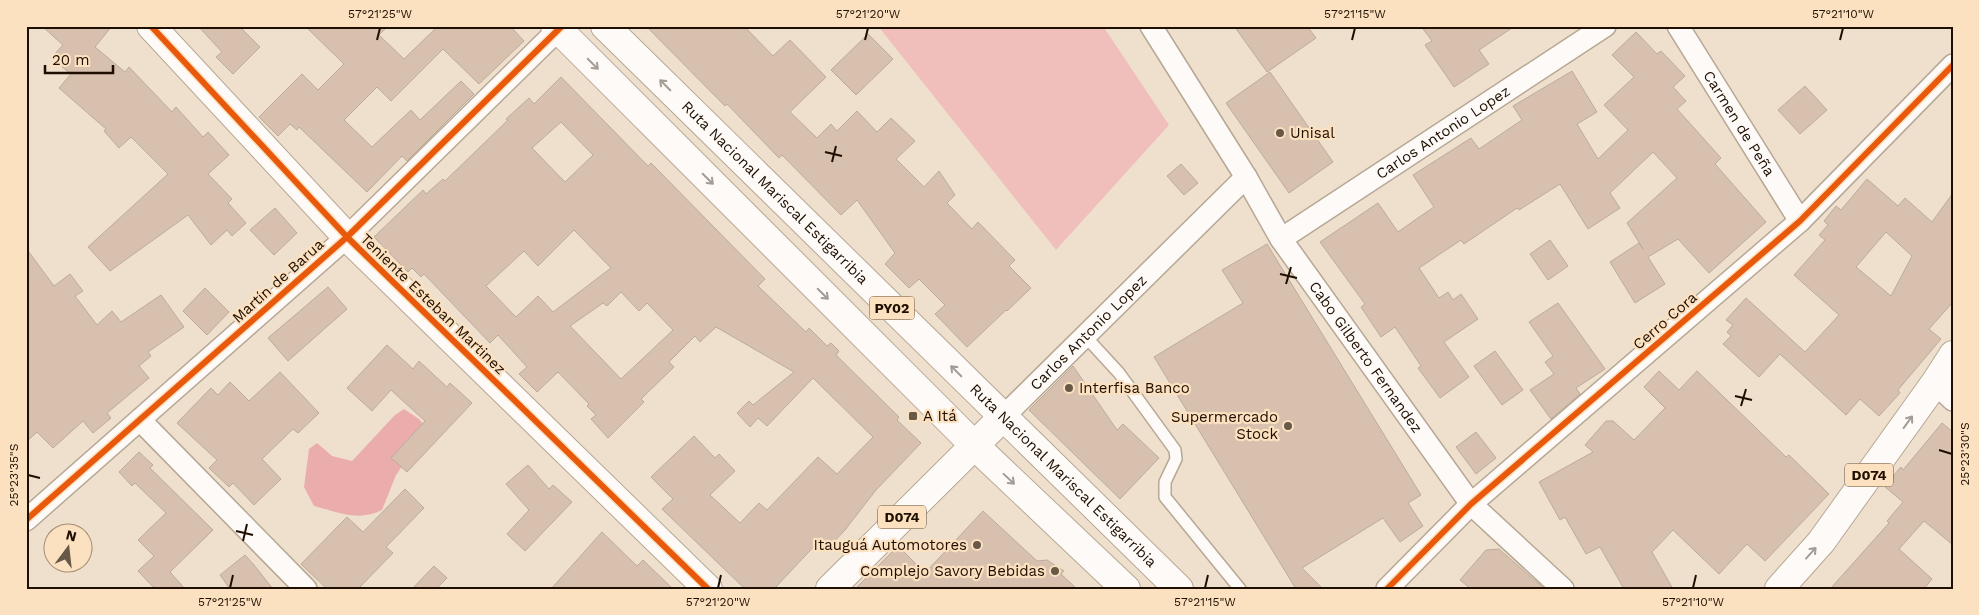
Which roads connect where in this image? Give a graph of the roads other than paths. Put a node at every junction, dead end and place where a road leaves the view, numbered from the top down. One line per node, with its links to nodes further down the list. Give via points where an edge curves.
1 (151, 26): 10 (main road, Teniente Esteban Martinez)
2 (605, 26): 15 (main road, Ruta Nacional Mariscal Estigarribia / PY02, one-way to 2)
3 (1152, 26): 8 (street, Cabo Gilberto Fernandez)
4 (1606, 26): 11 (street, Carlos Antonio Lopez)
5 (1678, 26): 9 (street, Carmen de Peña)
6 (558, 27): 10 (street, Martín de Barua); 17 (main road, PY02, one-way to 17)
7 (1953, 65): 9 (street, Cerro Cora)
8 (1246, 177): 11 (street, Cabo Gilberto Fernandez); 12 (street, Carlos Antonio Lopez)
9 (1800, 221): 18 (street, Cerro Cora)
10 (347, 237): 16 (street, Martín de Barua); 21 (main road, Teniente Esteban Martinez)
11 (1281, 238): 18 (street, Cabo Gilberto Fernandez)
12 (1085, 336): 15 (street, Carlos Antonio Lopez); 25 (lane, via 1120,372 1176,450 1176,460 1165,482 1166,497)
13 (1953, 355): 14 (main road, D074)
14 (1944, 392): 28 (main road, D074, one-way to 14)
15 (1003, 417): 17 (main road, Carlos Antonio Lopez); 24 (main road, Ruta Nacional Mariscal Estigarribia / PY02)
16 (140, 420): 19 (street, Martín de Barua); 20 (street)
17 (974, 445): 22 (main road, D074); 23 (main road, PY02, one-way to 23)
18 (1471, 504): 26 (street, Cerro Cora); 27 (street, Cabo Gilberto Fernandez)
19 (26, 520)
20 (306, 589)
21 (708, 589)
22 (830, 589)
23 (1126, 589)
24 (1179, 589)
25 (1240, 589)
26 (1388, 589)
27 (1563, 589)
28 (1779, 589)

